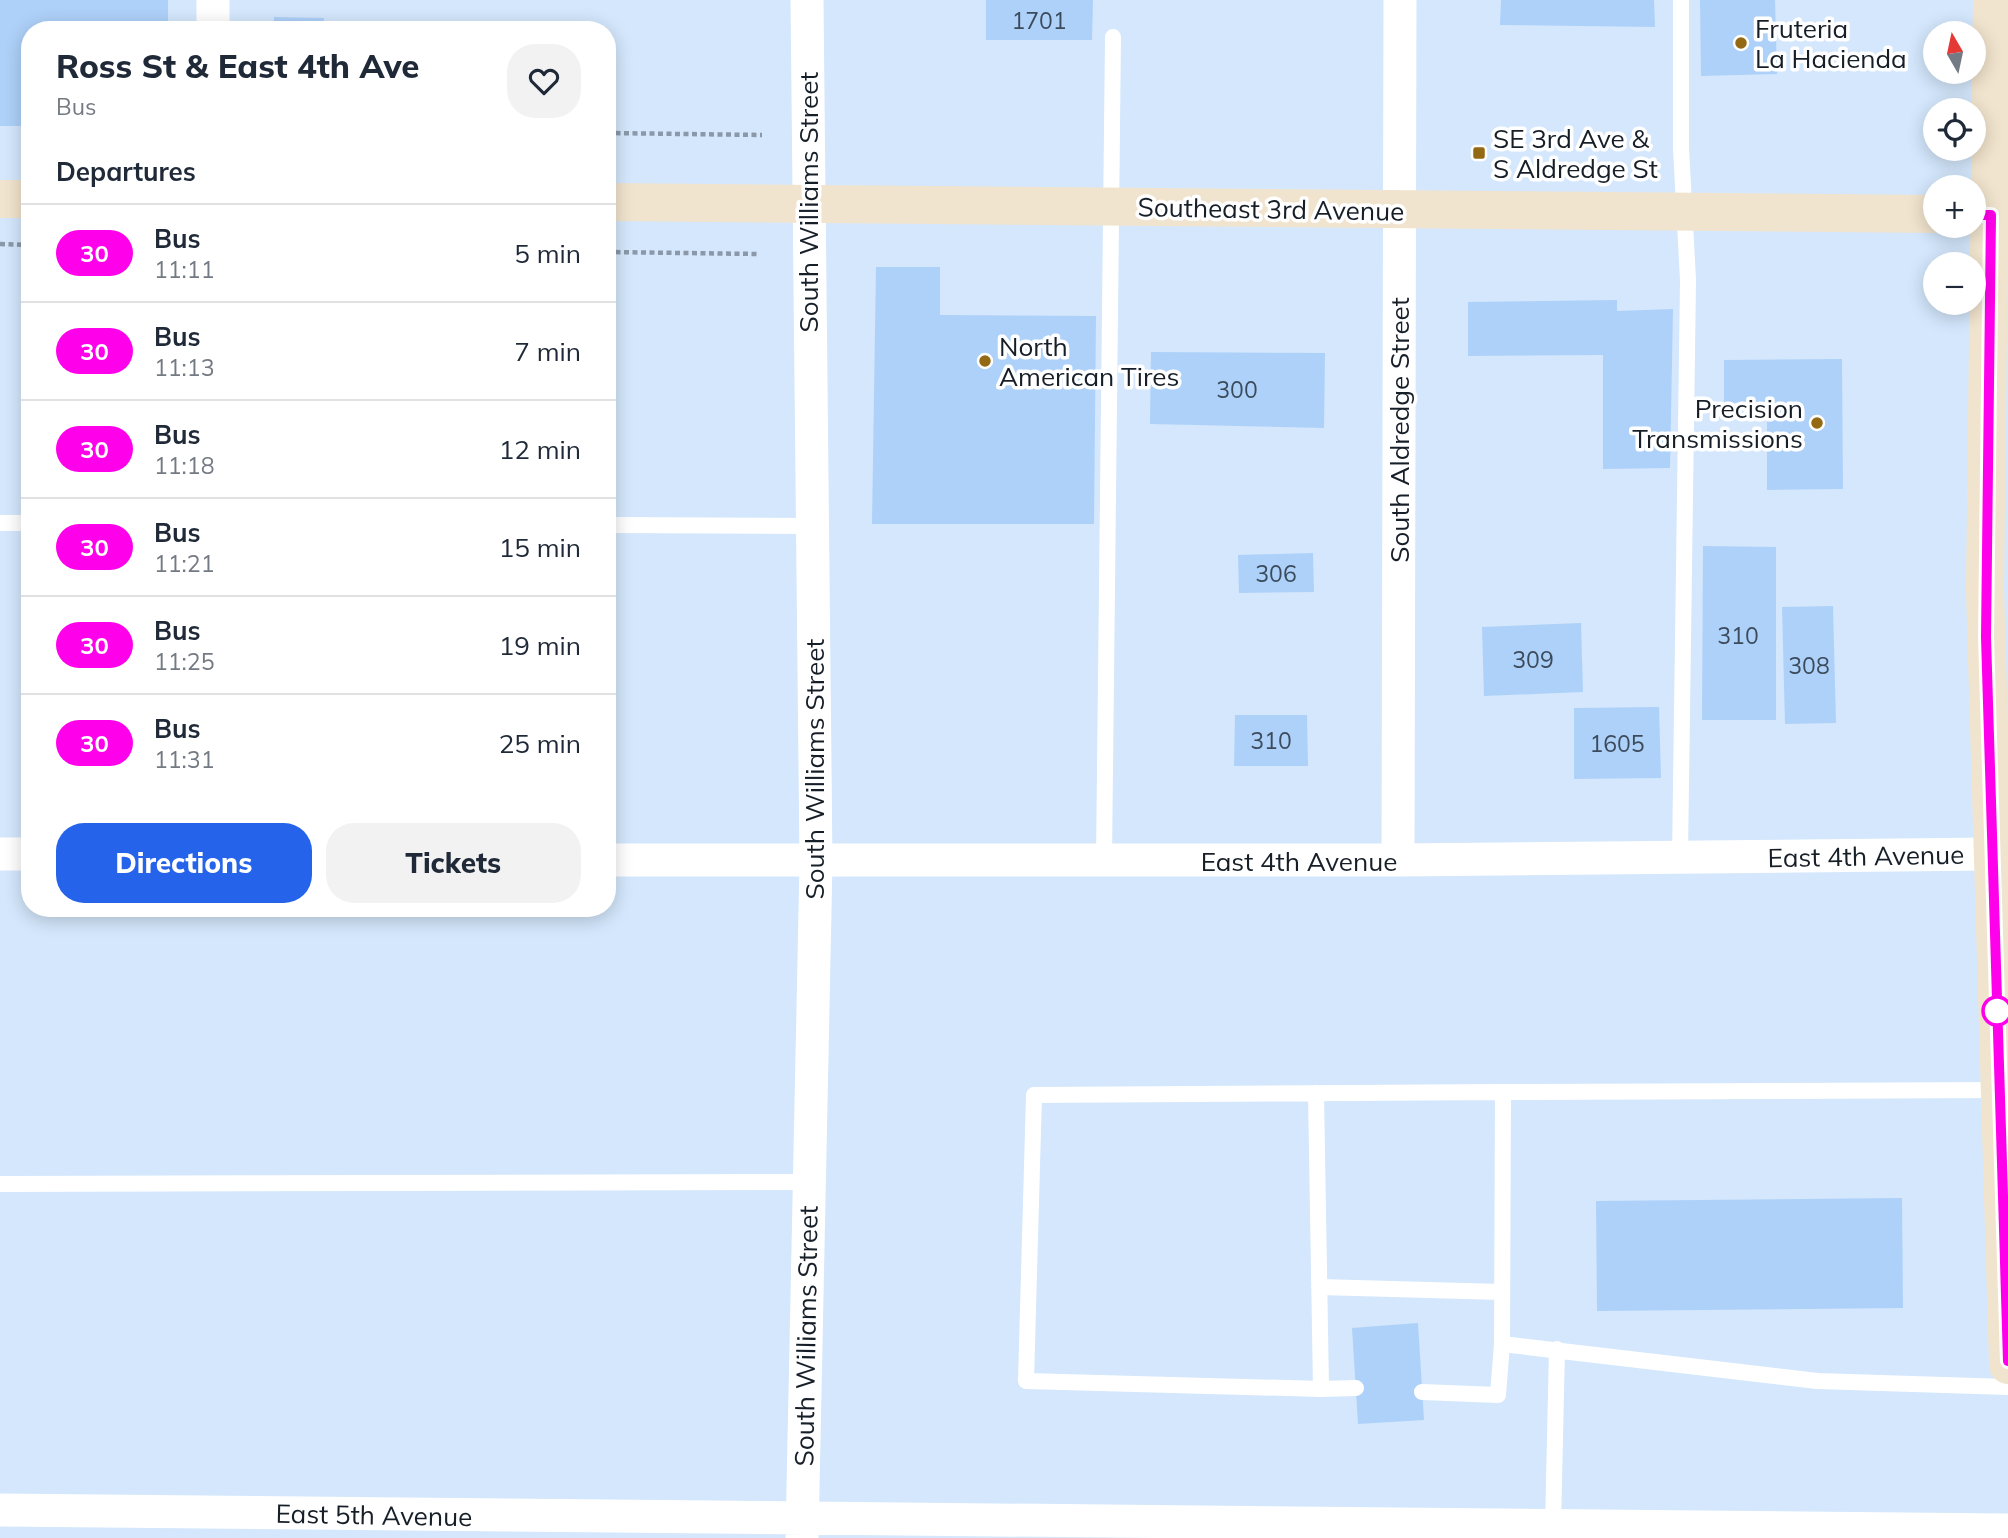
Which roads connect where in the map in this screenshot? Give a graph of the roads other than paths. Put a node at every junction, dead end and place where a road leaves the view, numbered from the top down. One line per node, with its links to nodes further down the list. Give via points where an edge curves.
1 (213, 0): 6 (street)
2 (807, 0): 11 (street, South Williams Street)
3 (1400, 0): 13 (street, South Aldredge Street)
4 (1681, 0): 14 (lane)
5 (1992, 0): 16 (main road)
6 (213, 21)
7 (1113, 37): 12 (lane)
8 (0, 199): 9 (main road)
9 (21, 199)
10 (616, 202): 11 (main road, Southeast 3rd Avenue)
11 (807, 202): 12 (main road, Southeast 3rd Avenue); 21 (street, South Williams Street)
12 (1111, 207): 13 (main road, Southeast 3rd Avenue); 28 (lane)
13 (1400, 211): 14 (main road, Southeast 3rd Avenue); 27 (street, South Aldredge Street)
14 (1684, 211): 15 (main road, Southeast 3rd Avenue); 25 (lane, via 1688,280)
15 (1923, 214)
16 (1991, 215): 17 (main road)
17 (1997, 496): 24 (main road)
18 (0, 523): 19 (lane)
19 (21, 523)
20 (616, 525): 21 (lane)
21 (811, 526): 29 (street, South Williams Street)
22 (0, 854): 23 (street)
23 (21, 854)
24 (1991, 854): 25 (street, East 4th Avenue); 30 (main road)
25 (1679, 858): 27 (street, East 4th Avenue)
26 (616, 860): 29 (street, East 4th Avenue)
27 (1398, 860): 28 (street, East 4th Avenue)
28 (1104, 861): 29 (street, East 4th Avenue)
29 (816, 862): 33 (street, South Williams Street)
30 (2000, 1090): 31 (lane); 39 (main road)
31 (1503, 1092): 32 (lane); 36 (lane)
32 (1316, 1093): 35 (lane); 42 (lane, via 1034,1095 1026,1381)
33 (809, 1182): 34 (lane); 46 (street, South Williams Street)
34 (0, 1184)
35 (1319, 1287): 36 (lane); 42 (lane)
36 (1502, 1292): 37 (lane)
37 (1502, 1344): 38 (lane); 43 (lane, via 1498,1395)
38 (1557, 1349): 40 (lane, via 1817,1381); 45 (lane)
39 (2008, 1365)
40 (2008, 1387)
41 (1356, 1388): 42 (lane)
42 (1321, 1389)
43 (1422, 1392)
44 (0, 1510): 46 (street, East 5th Avenue)
45 (1553, 1527): 46 (street, East 5th Avenue); 47 (street, East 5th Avenue)
46 (802, 1529)
47 (2008, 1530)

